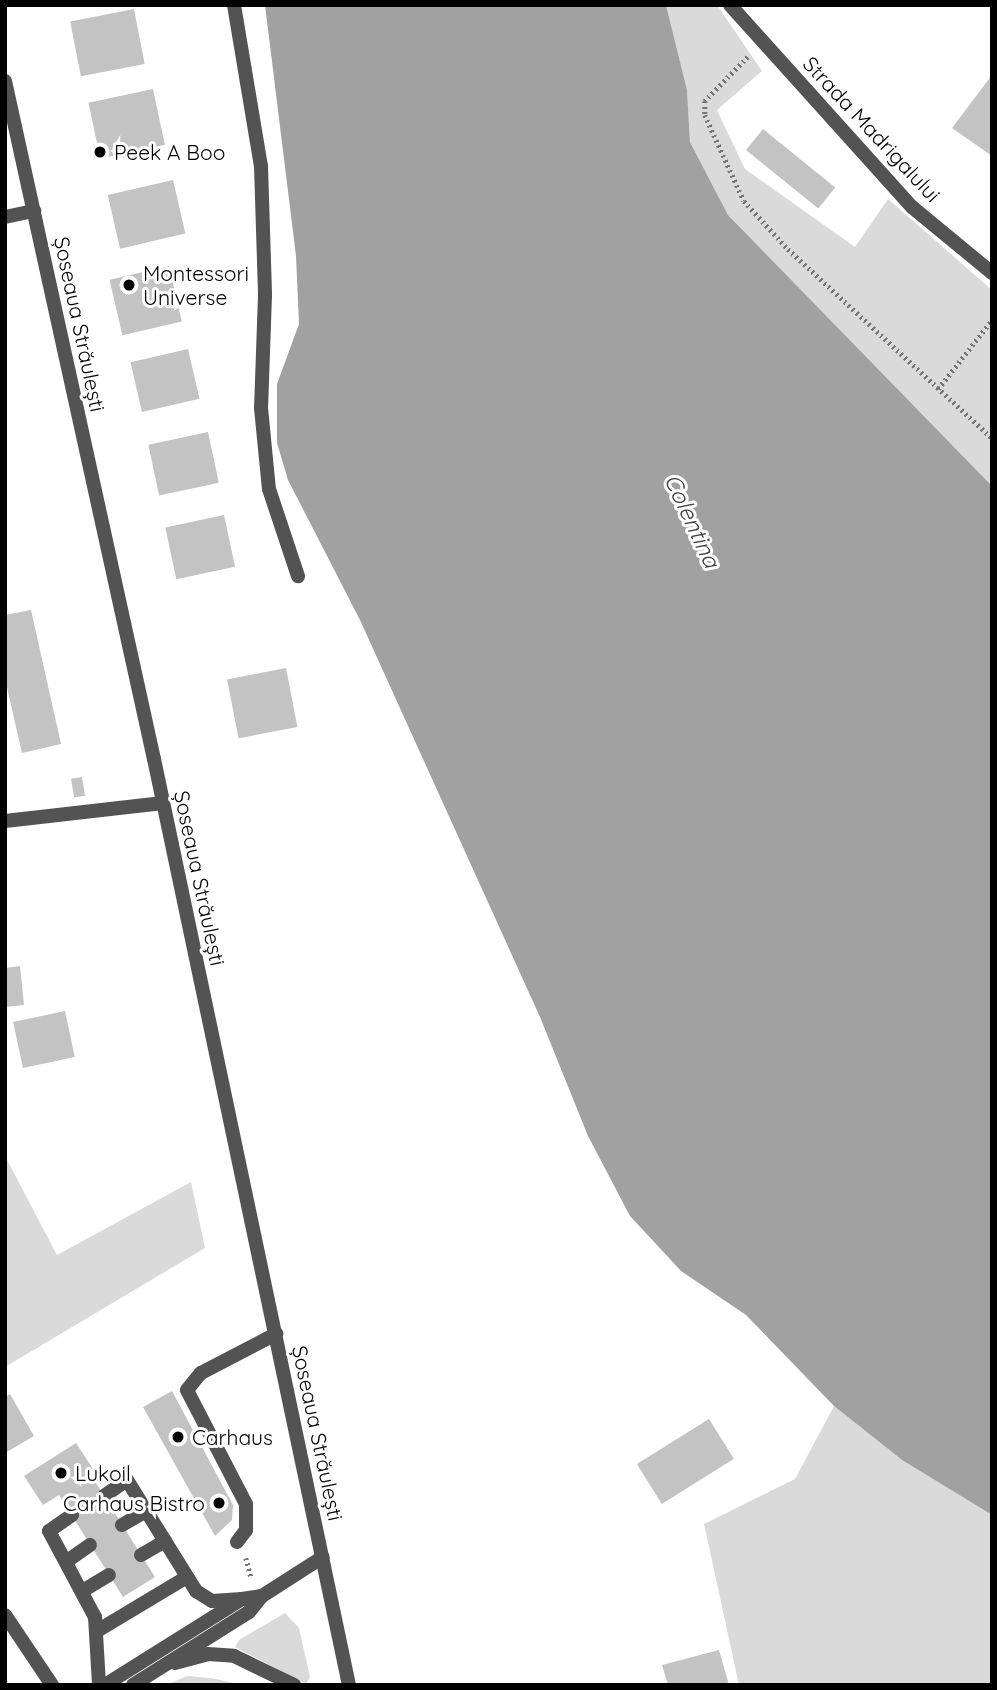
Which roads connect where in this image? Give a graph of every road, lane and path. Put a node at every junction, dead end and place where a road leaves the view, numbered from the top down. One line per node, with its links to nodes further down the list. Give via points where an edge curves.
1 (234, 5): 11 (street, via 261,166 265,295 261,408 269,489)
2 (730, 5): 3 (street, Strada Madrigalului)
3 (762, 42): 7 (street, Strada Madrigalului, via 912,207); 9 (path, via 705,101 705,115 744,201 788,249)
4 (5, 82): 5 (street, Șoseaua Străulești)
5 (34, 211): 6 (street); 12 (street, Șoseaua Străulești)
6 (5, 217)
7 (992, 272)
8 (992, 320): 9 (path)
9 (938, 389): 10 (path)
10 (992, 438)
11 (298, 576)
12 (163, 803): 13 (street); 14 (street, Șoseaua Străulești)
13 (5, 821)
14 (276, 1334): 20 (street, via 201,1373 187,1390 246,1504 246,1530); 23 (street, Șoseaua Străulești)
15 (104, 1496): 16 (street, via 127,1480)
16 (146, 1511): 18 (street); 19 (street)
17 (72, 1515): 24 (street, via 49,1531)
18 (122, 1525)
19 (165, 1541): 22 (street); 26 (street)
20 (237, 1542)
21 (90, 1545): 24 (street)
22 (141, 1555)
23 (323, 1557): 28 (street); 38 (street, Șoseaua Străulești)
24 (67, 1561): 27 (street)
25 (109, 1575): 27 (street)
26 (187, 1577): 29 (street, via 196,1591 212,1601); 31 (street)
27 (84, 1590): 31 (street)
28 (262, 1596): 29 (street); 32 (street, via 249,1612)
29 (242, 1599): 35 (street)
30 (5, 1615): 33 (street)
31 (97, 1631): 34 (street)
32 (160, 1667): 36 (street); 37 (street, via 208,1654 233,1656)
33 (52, 1685)
34 (99, 1685)
35 (105, 1685)
36 (133, 1685)
37 (294, 1685)
38 (349, 1685)

